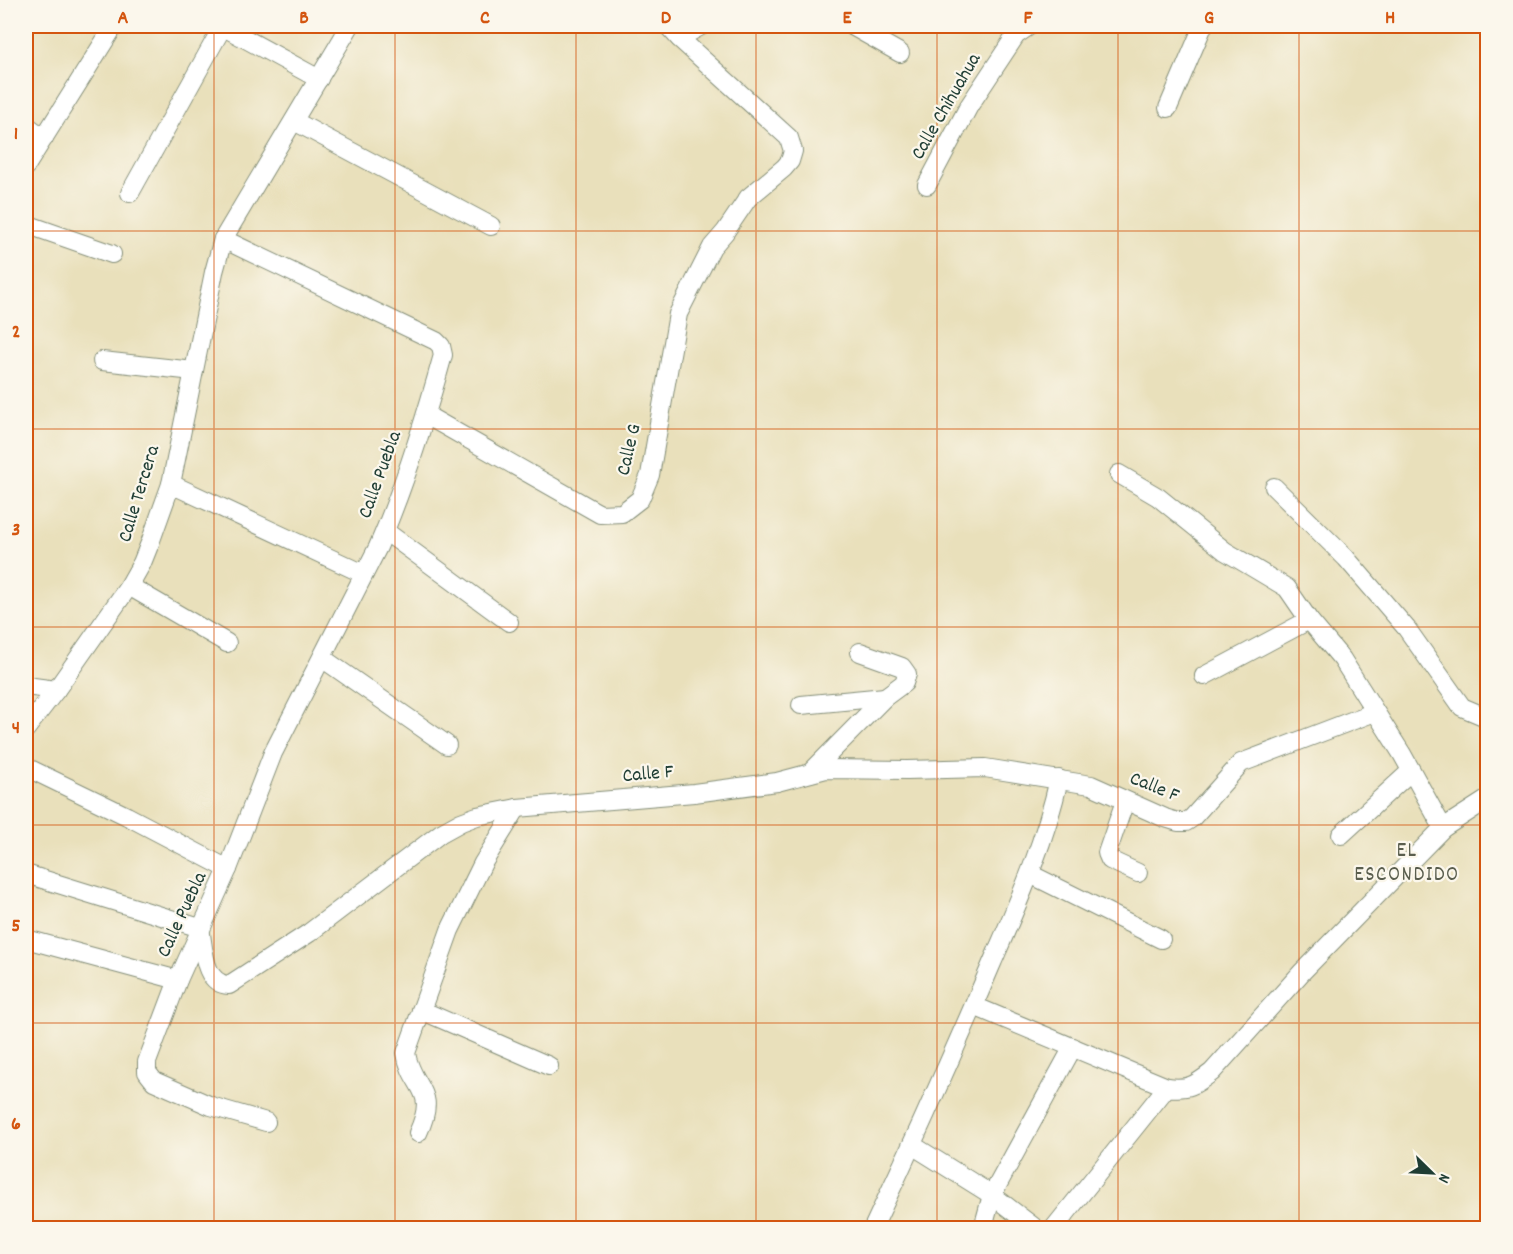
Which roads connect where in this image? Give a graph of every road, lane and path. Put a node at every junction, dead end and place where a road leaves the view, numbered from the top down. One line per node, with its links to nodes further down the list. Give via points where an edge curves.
1 (222, 26): 10 (street); 17 (street)
2 (351, 26): 10 (street)
3 (701, 26): 8 (street)
4 (852, 26): 9 (street)
5 (1029, 26): 16 (street, Calle Chihuahua, via 1016,35 969,106)
6 (1203, 26): 11 (street)
7 (106, 28): 14 (street)
8 (673, 32): 24 (street, Calle G, via 789,138 793,151 790,161 748,198 712,247 678,314 650,475 640,499 622,513 600,514)
9 (900, 52)
10 (319, 79): 12 (street)
11 (1168, 108)
12 (294, 122): 19 (street); 20 (street)
13 (26, 125): 14 (street)
14 (44, 138): 15 (street)
15 (26, 166)
16 (927, 185)
17 (130, 193)
18 (26, 224): 21 (street)
19 (491, 226)
20 (223, 239): 23 (street, Calle Tercera); 24 (street, Calle Puebla, via 436,341 443,355)
21 (112, 254)
22 (102, 361): 23 (street)
23 (194, 371): 26 (street, Calle Tercera)
24 (426, 415): 28 (street, Calle Puebla)
25 (1119, 474): 31 (street, via 1158,497 1225,551 1287,588)
26 (171, 484): 29 (street); 30 (street, Calle Tercera, via 142,563)
27 (1274, 487): 42 (street, via 1346,558 1407,629 1462,707)
28 (385, 531): 29 (street, Calle Puebla); 32 (street)
29 (364, 574): 35 (street, Calle Puebla)
30 (129, 586): 33 (street); 38 (street, Calle Tercera)
31 (1309, 620): 36 (street); 41 (street, via 1342,659)
32 (509, 622)
33 (227, 644)
34 (860, 652): 39 (street, via 902,667 907,674 904,684)
35 (322, 658): 44 (street); 54 (street, Calle Puebla, via 273,753)
36 (1204, 676)
37 (26, 686): 38 (street)
38 (56, 690): 43 (street, Calle Tercera)
39 (885, 697): 40 (street); 47 (street)
40 (801, 705)
41 (1375, 712): 46 (street); 50 (street, Calle F, via 1241,763 1186,822 1165,818)
42 (1488, 718)
43 (26, 729)
44 (447, 745)
45 (26, 766): 54 (street)
46 (1412, 771): 52 (street); 53 (street)
47 (810, 773): 48 (street, Calle F, via 985,768); 51 (street, Calle F, via 777,782 694,793)
48 (1059, 779): 50 (street, Calle F, via 1091,785); 57 (street)
49 (1488, 800): 52 (street)
50 (1125, 801): 55 (street, via 1107,853 1110,860)
51 (518, 808): 58 (street, Calle F, via 477,816 441,833 309,933 229,985 220,985 208,971); 63 (street, via 483,862 450,930)
52 (1443, 828): 66 (street, via 1302,972 1212,1072 1196,1085 1182,1089)
53 (1341, 835)
54 (228, 869): 58 (street, Calle Puebla)
55 (1138, 873)
56 (26, 874): 58 (street)
57 (1030, 874): 60 (street); 62 (street)
58 (200, 928): 61 (street, Calle Puebla)
59 (26, 939): 61 (street)
60 (1161, 939)
61 (178, 980): 67 (street, Calle Puebla, via 147,1062 147,1072 154,1081 212,1106)
62 (974, 1006): 64 (street); 69 (street)
63 (421, 1010): 65 (street); 68 (street, via 406,1053 428,1104)
64 (1072, 1047): 66 (street); 70 (street)
65 (549, 1066)
66 (1167, 1087): 74 (street)
67 (266, 1122)
68 (418, 1133)
69 (912, 1145): 70 (street); 71 (street)
70 (992, 1196): 72 (street); 73 (street)
71 (873, 1228)
72 (983, 1228)
73 (1035, 1228)
74 (1054, 1228)

